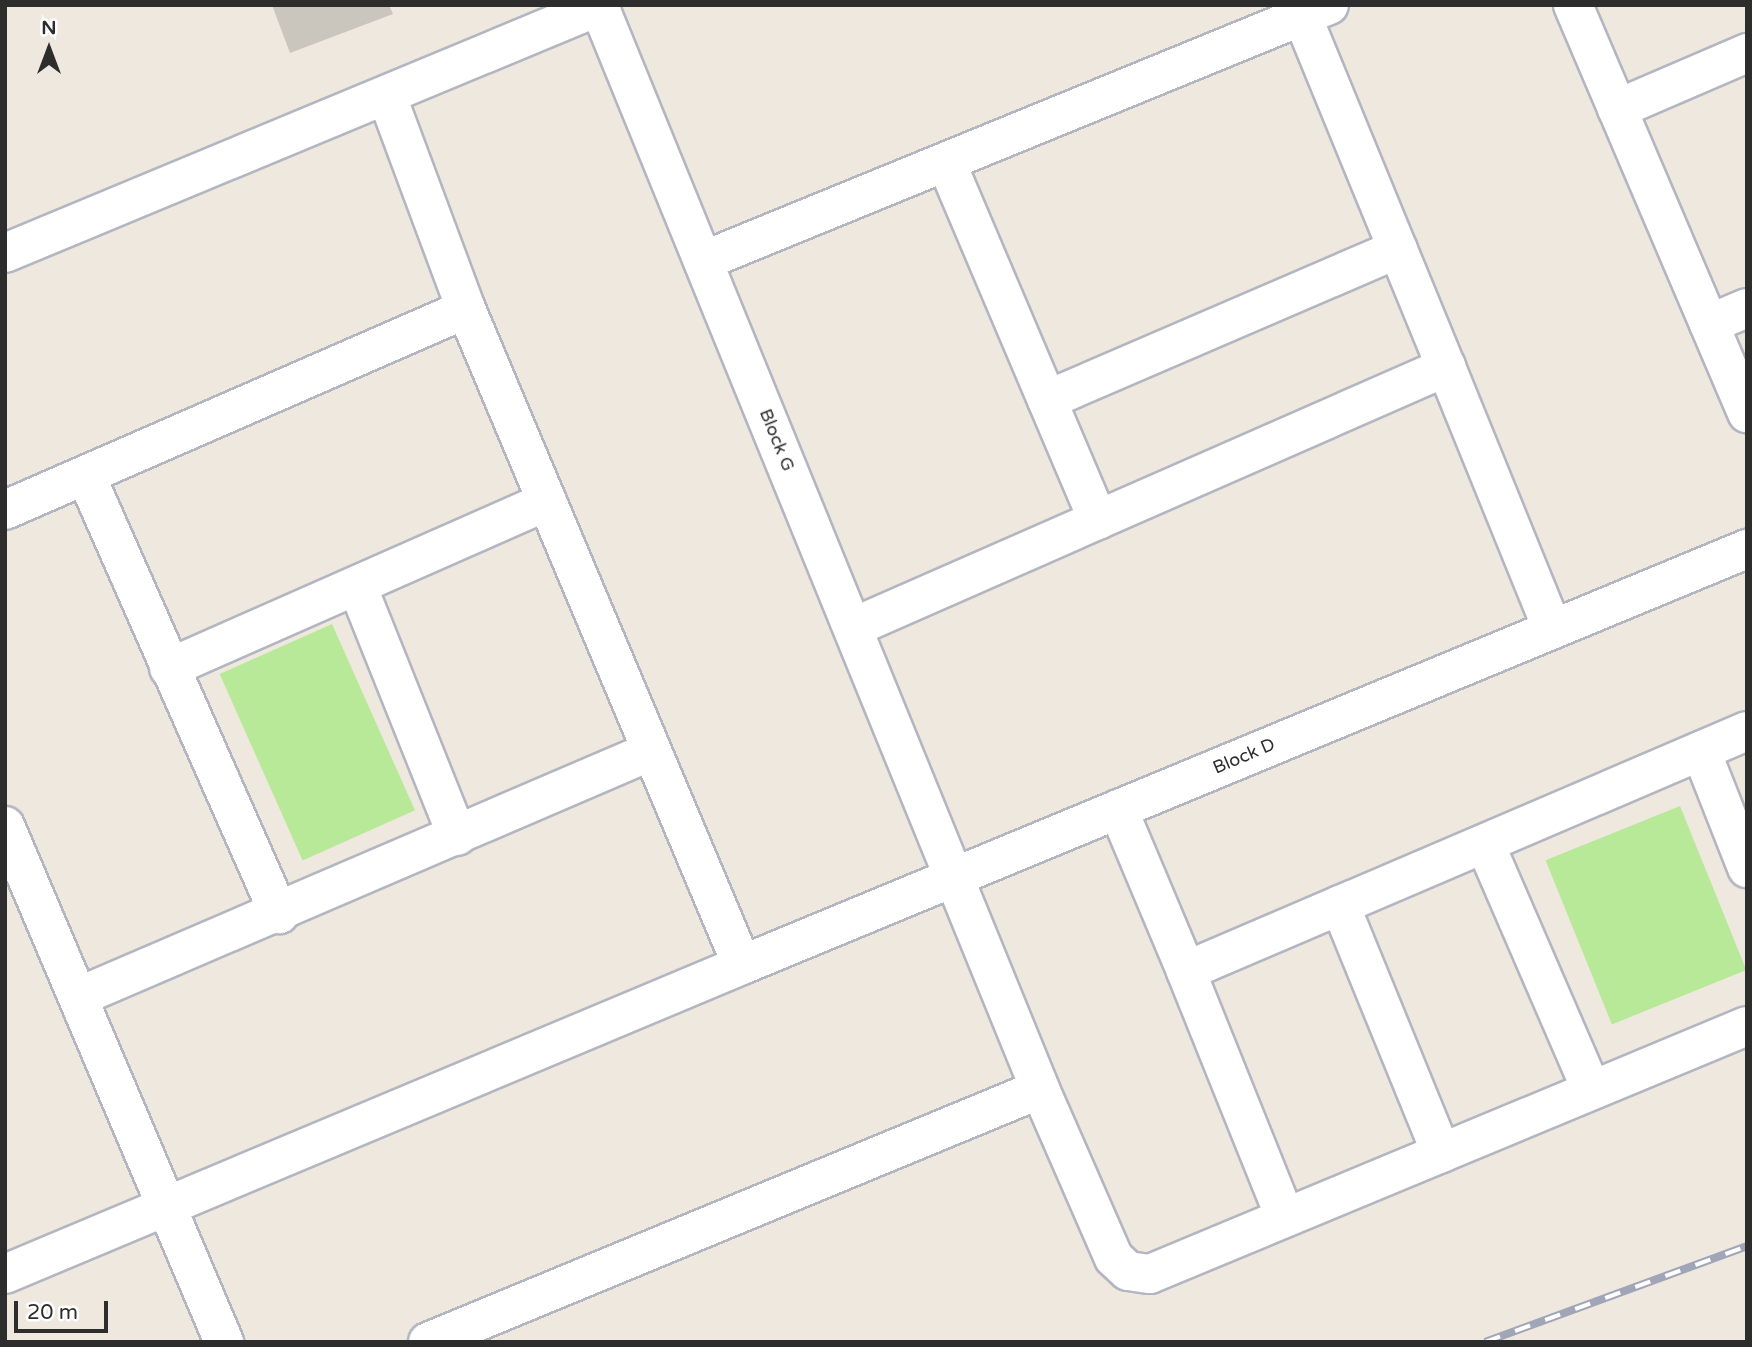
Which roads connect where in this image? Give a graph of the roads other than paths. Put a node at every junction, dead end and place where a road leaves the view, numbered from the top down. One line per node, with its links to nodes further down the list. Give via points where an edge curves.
1 (1573, 5): 6 (street)
2 (600, 6): 5 (street); 10 (street, Block G)
3 (1315, 11): 7 (street); 8 (street)
4 (1747, 53): 6 (street)
5 (387, 97): 9 (street); 12 (street)
6 (1617, 109): 13 (street)
7 (947, 162): 10 (street); 15 (street)
8 (1398, 249): 14 (street); 15 (street)
9 (5, 253)
10 (703, 261): 23 (street, Block G)
11 (1747, 308): 13 (street)
12 (466, 309): 17 (street); 18 (street)
13 (1709, 324): 16 (street)
14 (1446, 368): 20 (street); 24 (street)
15 (1047, 400): 20 (street)
16 (1747, 413)
17 (86, 476): 19 (street); 25 (street)
18 (547, 501): 22 (street); 27 (street)
19 (5, 510)
20 (1098, 520): 23 (street)
21 (1747, 549): 24 (street, Block D)
22 (358, 588): 25 (street); 31 (street)
23 (854, 627): 34 (street, Block G)
24 (1552, 628): 29 (street, Block D)
25 (169, 668): 36 (street)
26 (1747, 732): 28 (street)
27 (651, 751): 31 (street); 37 (street)
28 (1701, 751): 32 (street); 33 (street)
29 (1118, 809): 34 (street, Block D); 38 (street)
30 (5, 826): 39 (street)
31 (457, 836): 36 (street)
32 (1485, 844): 35 (street); 42 (street)
33 (1747, 868)
34 (956, 874): 37 (street, Block D); 41 (street, Block G)
35 (1340, 905): 38 (street); 43 (street)
36 (279, 914): 39 (street)
37 (742, 965): 44 (street, Block D)
38 (1186, 971): 45 (street)
39 (78, 998): 44 (street)
40 (1747, 1026): 42 (street, Block G)
41 (1040, 1089): 45 (street, Block G, via 1114,1258 1128,1271 1150,1274); 48 (street)
42 (1591, 1089): 43 (street, Block G)
43 (1441, 1153): 45 (street, Block G)
44 (168, 1204): 46 (street, Block D); 47 (street)
45 (1285, 1217)
46 (5, 1274)
47 (224, 1342)
48 (428, 1342)

